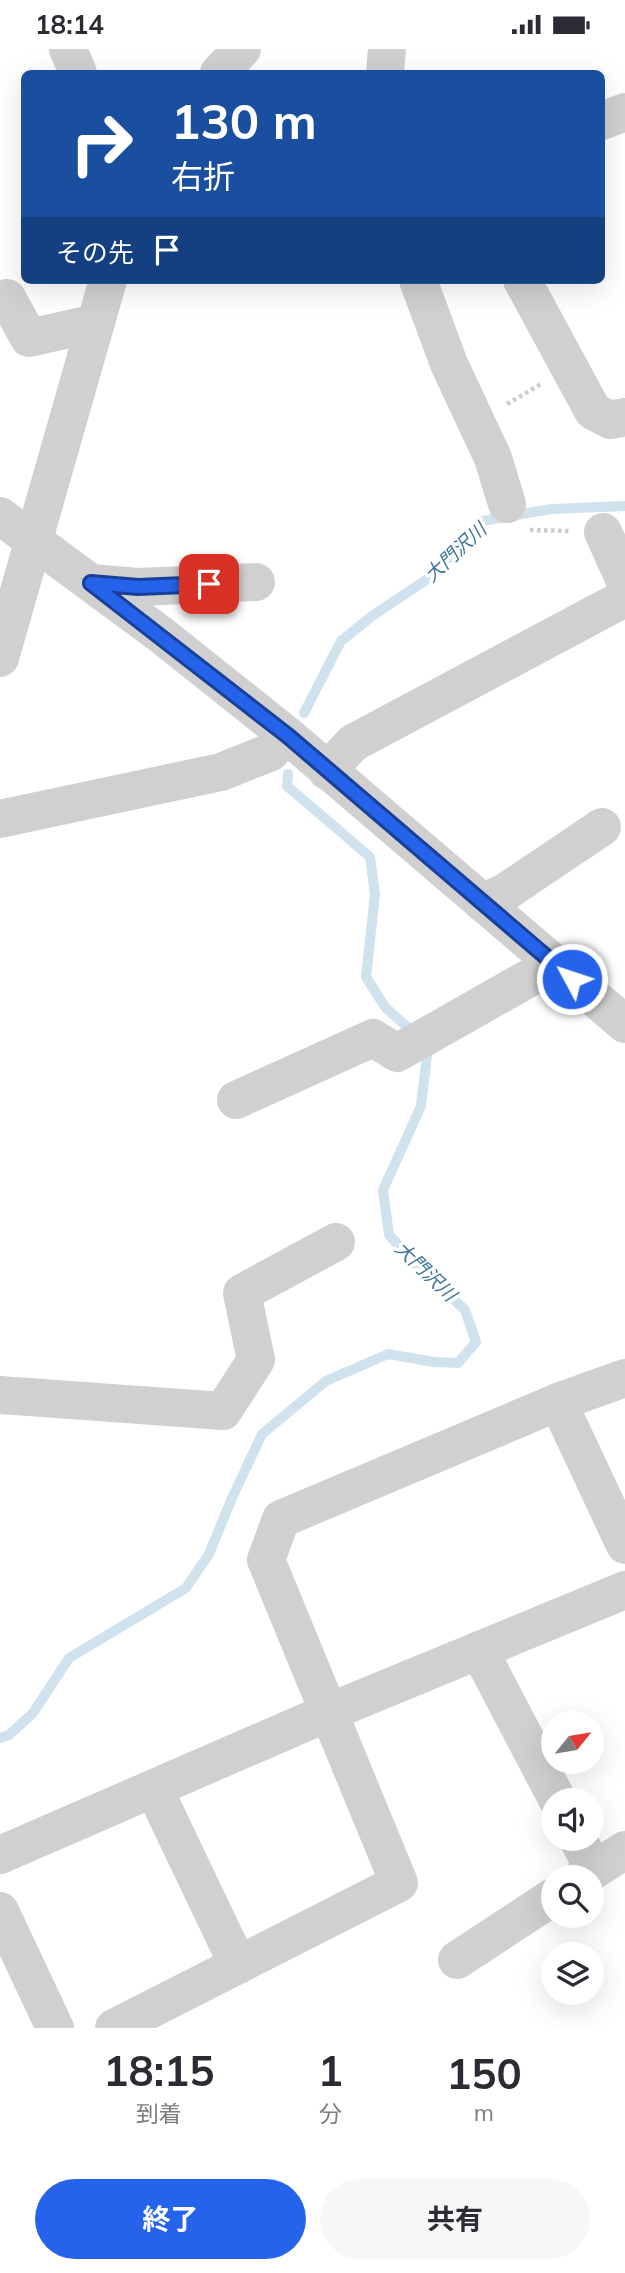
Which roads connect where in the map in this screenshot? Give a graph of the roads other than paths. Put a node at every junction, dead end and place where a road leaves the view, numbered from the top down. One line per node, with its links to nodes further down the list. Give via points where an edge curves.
1 (68, 49): 4 (street)
2 (242, 49): 5 (street)
3 (387, 49): 6 (street)
4 (77, 70)
5 (222, 70)
6 (385, 70)
7 (625, 112): 8 (street)
8 (605, 120)
9 (107, 284): 13 (street)
10 (419, 284): 15 (street, via 449,365 493,458)
11 (524, 284): 14 (street, via 593,411 610,420)
12 (7, 298): 13 (street, via 29,338)
13 (96, 323): 18 (street)
14 (625, 417)
15 (507, 504)
16 (0, 516): 18 (street)
17 (603, 532): 19 (street)
18 (33, 540): 21 (street); 22 (street)
19 (625, 581)
20 (256, 582): 21 (street, via 138,587)
21 (91, 583): 26 (street)
22 (10, 586): 24 (street)
23 (625, 598): 26 (street, via 353,743)
24 (0, 658)
25 (271, 752): 27 (street, via 221,772)
26 (327, 771): 29 (street)
27 (0, 819)
28 (602, 827): 29 (street, via 504,893)
29 (482, 902): 30 (street)
30 (554, 964): 31 (street); 32 (street, via 397,1053 373,1038)
31 (625, 1024)
32 (236, 1100)
33 (336, 1243): 35 (street, via 242,1293 256,1360 223,1412)
34 (625, 1378): 36 (street)
35 (0, 1395)
36 (558, 1402): 37 (street); 40 (street, via 281,1519 266,1560)
37 (625, 1545)
38 (625, 1590): 39 (street)
39 (479, 1650): 40 (street); 41 (street)
40 (327, 1713): 42 (street); 48 (street, via 399,1883)
41 (551, 1788)
42 (154, 1789): 43 (street); 48 (street)
43 (0, 1855)
44 (541, 1905): 46 (street)
45 (0, 1911): 47 (street)
46 (457, 1960)
47 (11, 1961): 49 (street)
48 (238, 1965): 50 (street)
49 (55, 2028)
50 (114, 2028)

